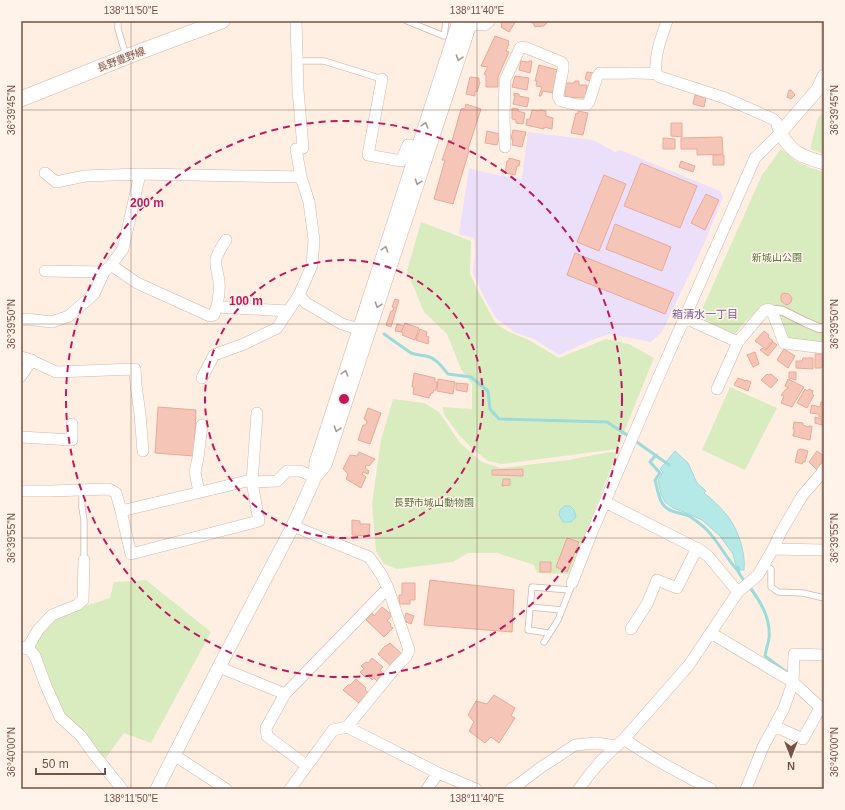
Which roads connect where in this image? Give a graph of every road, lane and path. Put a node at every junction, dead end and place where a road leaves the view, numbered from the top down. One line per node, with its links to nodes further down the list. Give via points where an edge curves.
1 (118, 21): 9 (lane)
2 (222, 21): 9 (main road, 長野豊野線)
3 (296, 21): 10 (street)
4 (407, 21): 5 (lane, via 444,36)
5 (446, 21)
6 (466, 21): 7 (street, via 484,24); 17 (street, one-way to 6); 45 (street, one-way to 45, via 325,465)
7 (488, 21)
8 (667, 21): 11 (street, via 659,43)
9 (126, 56): 14 (main road, 長野豊野線)
10 (298, 61): 13 (lane, via 324,61); 21 (street, via 303,148 296,150)
11 (656, 74): 15 (street, via 774,119); 16 (street, via 600,73 589,102 586,105 578,105 558,98 563,69 561,62 520,48 505,80)
12 (824, 76): 15 (street, via 818,89)
13 (382, 79): 17 (street, via 368,155 401,161 408,145)
14 (21, 99)
15 (780, 133): 18 (street, via 791,148 804,157); 29 (street, via 756,158)
16 (504, 147)
17 (418, 148): 32 (street, one-way to 17)
18 (824, 163)
19 (45, 173): 20 (street, via 56,182 85,176)
20 (140, 174): 21 (street); 23 (street, via 123,249)
21 (301, 177): 25 (street, via 314,240 312,264)
22 (226, 240): 26 (street, via 216,261 219,281)
23 (107, 268): 24 (street); 26 (street, via 210,316 214,315); 30 (street, via 94,294 69,316 52,322)
24 (45, 271)
25 (299, 295): 27 (street); 32 (street, via 306,303 342,324)
26 (217, 307): 27 (street)
27 (288, 311): 37 (street, via 277,328 214,355)
28 (772, 311): 31 (street, via 783,311); 33 (street, via 764,311); 34 (street, via 784,343)
29 (685, 318): 33 (street); 50 (street)
30 (21, 320)
31 (824, 328)
32 (359, 329): 45 (street, one-way to 32, via 316,462)
33 (738, 342): 38 (street)
34 (824, 348)
35 (26, 358): 36 (street); 43 (street, via 56,372 135,369)
36 (21, 376)
37 (202, 378)
38 (717, 389)
39 (257, 414): 46 (street)
40 (72, 424): 42 (street, via 72,440)
41 (202, 425): 49 (street, via 195,472)
42 (21, 437)
43 (143, 451)
44 (824, 469): 54 (street, via 802,496)
45 (315, 477): 46 (street, via 300,471 287,471 277,482); 52 (street)
46 (252, 482): 49 (street); 51 (street, via 259,521 130,554)
47 (82, 490): 48 (street); 51 (street, via 109,489 116,493); 56 (lane)
48 (21, 491)
49 (199, 492): 51 (street)
50 (605, 502): 53 (street); 58 (street)
51 (121, 511)
52 (293, 526): 59 (street, via 368,557); 70 (street)
53 (697, 548): 60 (street, via 708,556); 64 (street, via 677,588 657,580)
54 (773, 549): 55 (street); 57 (street)
55 (824, 550)
56 (84, 560): 68 (street, via 83,600 52,615)
57 (764, 565): 60 (street, via 758,575); 61 (lane, via 771,569 771,587 778,592 803,593)
58 (571, 587): 62 (lane, via 532,587); 63 (lane)
59 (388, 588): 72 (street); 75 (street, via 409,650 406,657)
60 (738, 592): 66 (street)
61 (824, 598)
62 (530, 607): 63 (lane); 65 (lane, via 528,630)
63 (562, 610): 65 (lane)
64 (632, 629)
65 (549, 633): 67 (lane)
66 (711, 633): 71 (street); 76 (street, via 689,665)
67 (544, 642)
68 (24, 648): 80 (street, via 35,656 60,717 81,736)
69 (824, 655): 71 (street, via 794,654)
70 (219, 667): 72 (street); 77 (street)
71 (793, 682): 73 (street); 74 (street, via 784,708)
72 (285, 694): 78 (street, via 266,728 267,736)
73 (822, 709): 74 (street, via 803,739)
74 (774, 726): 89 (street)
75 (347, 727): 78 (street, via 334,730); 79 (street)
76 (620, 742): 86 (street, via 575,744); 87 (street); 88 (street)
77 (174, 754): 81 (street); 82 (street)
78 (306, 766): 83 (street)
79 (438, 774): 84 (street); 85 (street)
80 (122, 789)
81 (157, 789)
82 (226, 789)
83 (290, 789)
84 (427, 789)
85 (476, 789)
86 (511, 789)
87 (579, 789)
88 (711, 789)
89 (746, 789)

